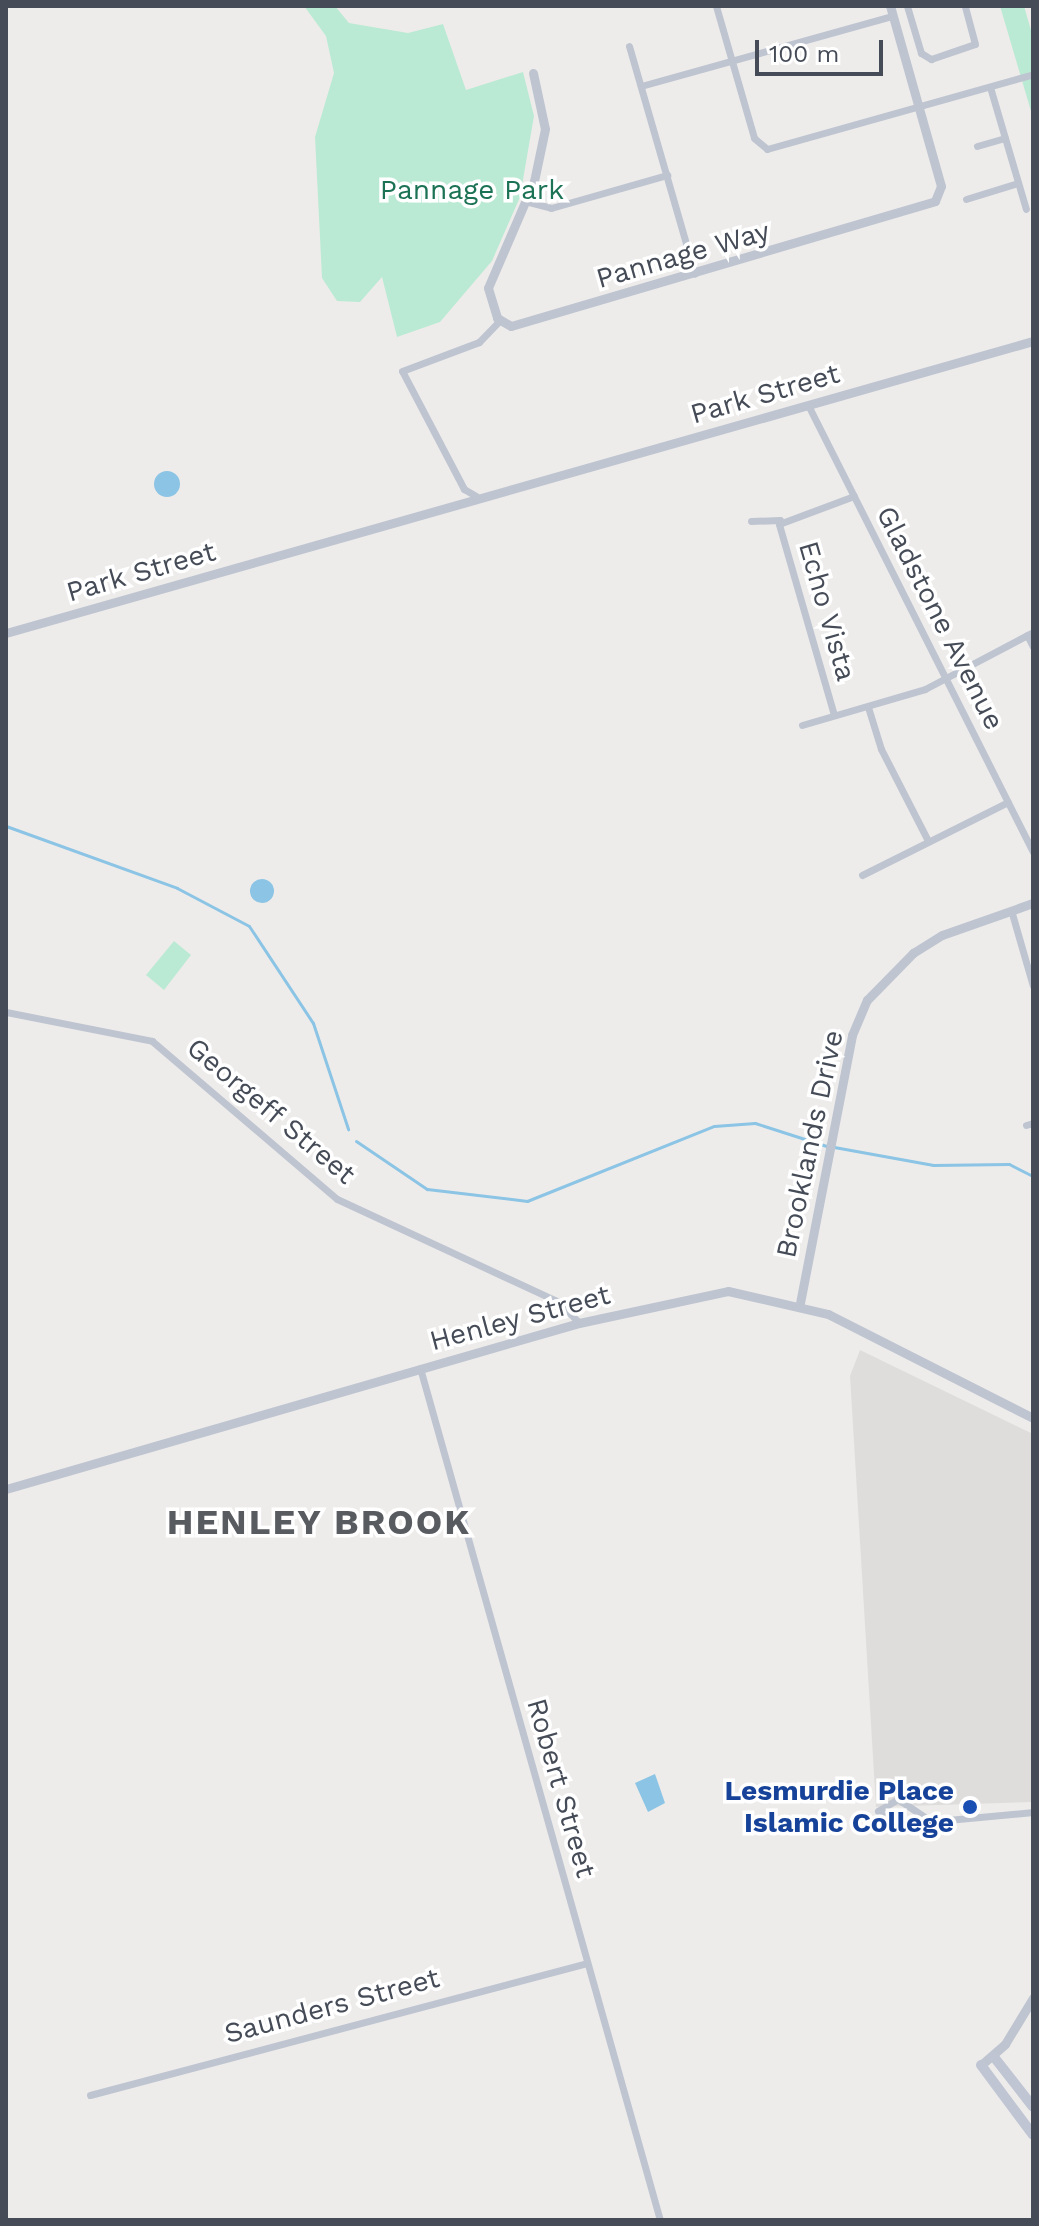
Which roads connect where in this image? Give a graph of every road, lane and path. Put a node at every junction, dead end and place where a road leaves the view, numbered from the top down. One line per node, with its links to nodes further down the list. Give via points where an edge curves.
1 (716, 6): 6 (street)
2 (907, 6): 3 (street, via 921,53 931,59 975,44)
3 (965, 6)
4 (891, 11): 6 (street); 11 (street, Pannage Way)
5 (629, 46): 9 (street)
6 (732, 60): 9 (street); 11 (street, via 754,138 767,149)
7 (533, 73): 17 (street, via 545,129)
8 (1033, 74): 10 (street)
9 (641, 86): 14 (street)
10 (990, 87): 11 (street); 12 (street)
11 (919, 107): 19 (street, Pannage Way, via 941,186 932,204)
12 (1005, 138): 13 (street); 15 (street)
13 (977, 146)
14 (667, 175): 17 (street, via 551,208); 19 (street)
15 (1018, 183): 16 (street); 18 (street)
16 (966, 199)
17 (529, 202): 20 (street, via 488,288)
18 (1026, 209)
19 (695, 274): 20 (street, Pannage Way, via 519,326)
20 (499, 321): 24 (street, via 479,342 402,371 464,489)
21 (1033, 341): 22 (street, Park Street)
22 (808, 405): 23 (street, Park Street); 25 (street, Gladstone Avenue)
23 (508, 490): 24 (street, Park Street); 26 (street, Park Street)
24 (476, 496): 26 (street, Park Street)
25 (854, 496): 27 (street, Echo Vista); 32 (street, Gladstone Avenue)
26 (426, 514): 29 (street, Park Street)
27 (780, 520): 28 (street, Echo Vista); 34 (street, Echo Vista)
28 (751, 521)
29 (6, 633)
30 (1030, 634): 31 (street); 32 (street)
31 (1033, 647)
32 (946, 679): 33 (street); 36 (street, Gladstone Avenue)
33 (868, 707): 34 (street); 37 (street, via 881,749)
34 (834, 715): 35 (street)
35 (802, 725)
36 (1008, 802): 37 (street); 38 (street, Gladstone Avenue)
37 (928, 841): 39 (street)
38 (1033, 852)
39 (862, 875)
40 (1033, 903): 41 (street, Brooklands Drive)
41 (1011, 910): 42 (street); 44 (street, Brooklands Drive, via 913,953 867,1000 852,1035)
42 (1033, 986)
43 (6, 1012): 45 (street, Georgeff Street, via 152,1041 337,1199 559,1302)
44 (800, 1303): 45 (street, Henley Street, via 728,1291); 47 (street, Henley Street)
45 (579, 1323): 46 (street, Henley Street)
46 (420, 1368): 48 (street, Henley Street); 51 (street, Robert Street)
47 (1033, 1418)
48 (6, 1489)
49 (1033, 1812): 50 (street)
50 (926, 1818): 50 (street, via 894,1825 878,1811 898,1799)
51 (587, 1963): 55 (street, Saunders Street); 58 (street, Robert Street)
52 (1033, 1998): 53 (street)
53 (994, 2057): 54 (street); 56 (main road)
54 (981, 2065): 57 (main road)
55 (90, 2095)
56 (1033, 2107)
57 (1033, 2135)
58 (660, 2220)

